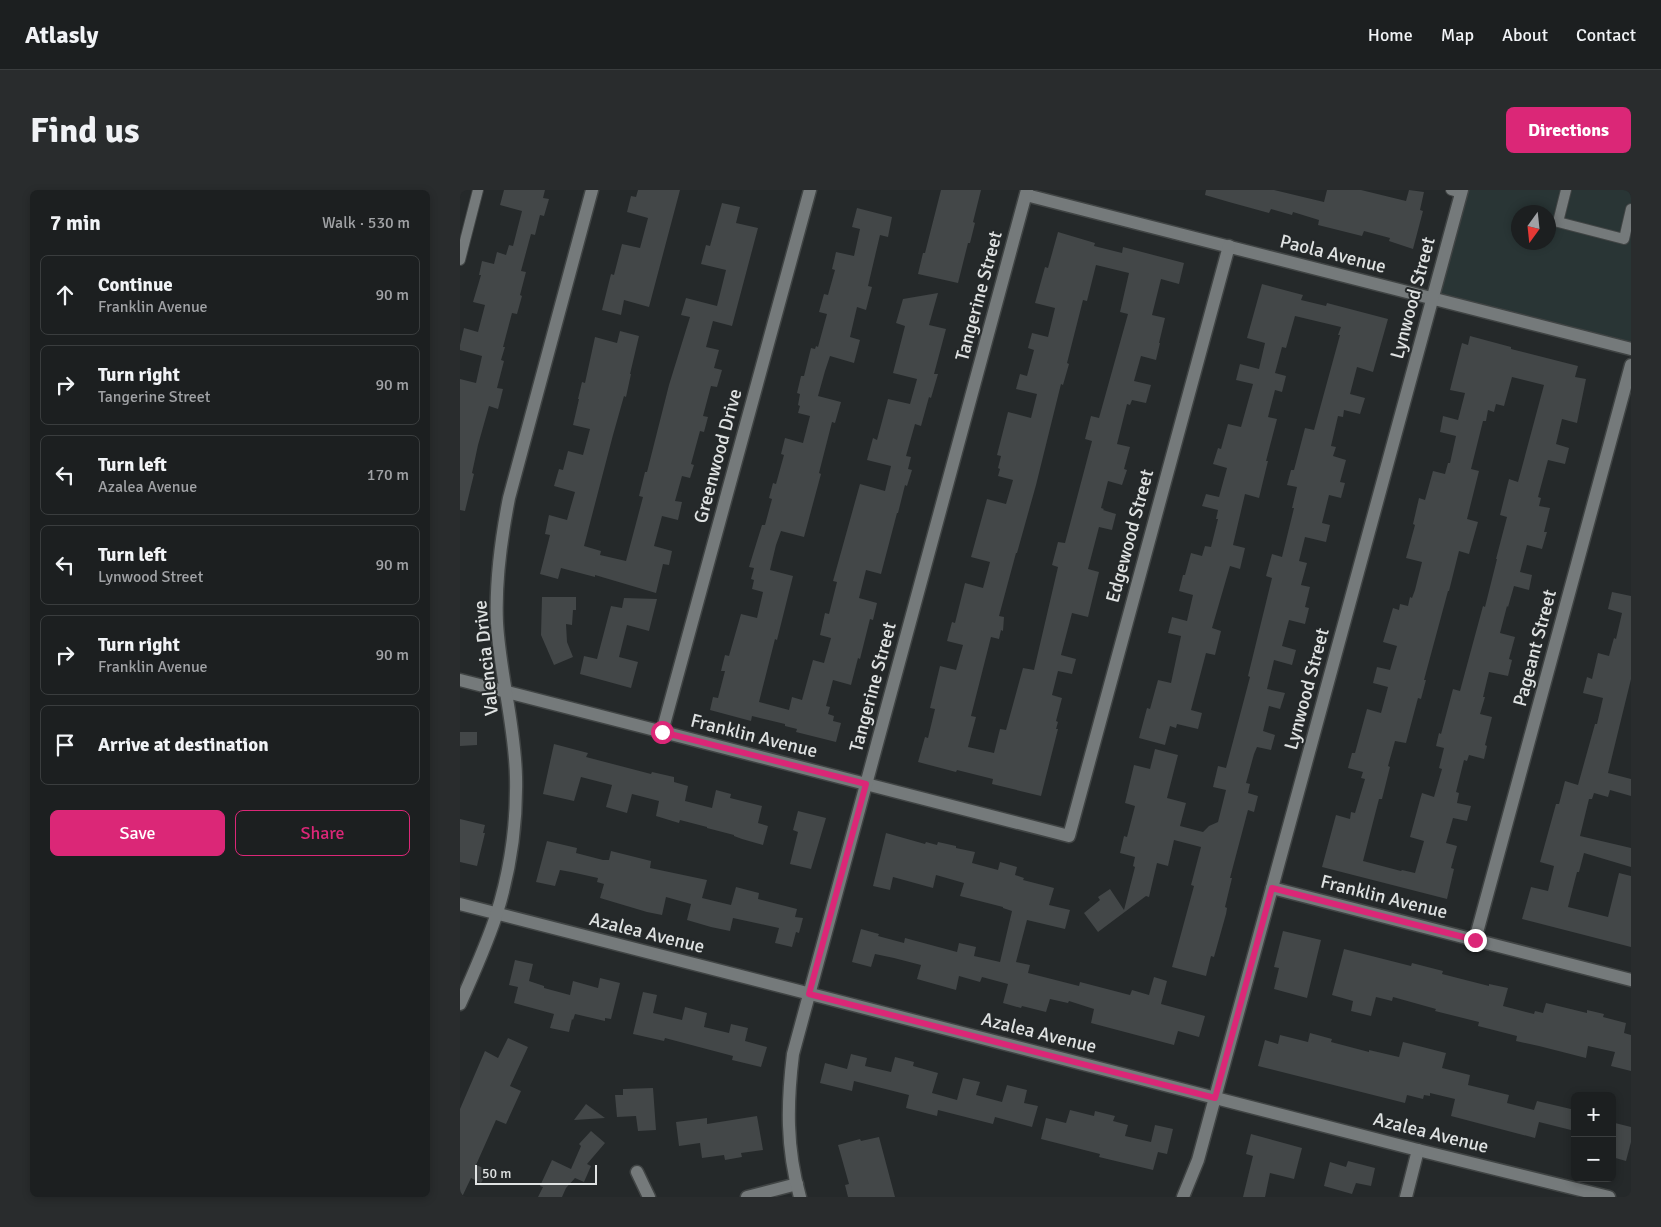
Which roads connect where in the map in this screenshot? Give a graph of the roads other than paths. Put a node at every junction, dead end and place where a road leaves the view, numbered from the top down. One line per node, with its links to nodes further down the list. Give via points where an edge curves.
1 (478, 190): 10 (lane)
2 (592, 190): 15 (street, Valencia Drive, via 509,498 500,544 497,622)
3 (810, 190): 16 (street, Greenwood Drive)
4 (1566, 190): 8 (lane, via 1558,222)
5 (1458, 191): 11 (street, Lynwood Street)
6 (1026, 192): 9 (street, Paola Avenue); 17 (street, Tangerine Street)
7 (1631, 209): 8 (lane)
8 (1627, 240)
9 (1228, 246): 11 (street, Paola Avenue); 18 (street, Edgewood Street)
10 (460, 260)
11 (1432, 299): 12 (street, Paola Avenue); 19 (street, Lynwood Street)
12 (1631, 350)
13 (1631, 365): 22 (street, Pageant Street)
14 (460, 680): 15 (street, Franklin Avenue)
15 (506, 692): 16 (street, Franklin Avenue); 21 (street, Valencia Drive, via 513,730 516,778 510,857)
16 (662, 732): 17 (street, Franklin Avenue)
17 (866, 784): 18 (street, Franklin Avenue); 24 (street, Tangerine Street)
18 (1068, 836)
19 (1272, 888): 22 (street, Franklin Avenue); 26 (street, Lynwood Street)
20 (460, 904): 21 (street, Azalea Avenue)
21 (496, 914): 24 (street, Azalea Avenue); 25 (street, Valencia Drive)
22 (1475, 940): 23 (street, Franklin Avenue)
23 (1631, 980)
24 (809, 994): 26 (street, Azalea Avenue); 29 (street, Tangerine Street, via 793,1054 788,1090 789,1141)
25 (460, 1004)
26 (1215, 1098): 27 (street, Azalea Avenue); 33 (street, Lynwood Street, via 1198,1160)
27 (1418, 1150): 34 (street); 35 (street, Azalea Avenue)
28 (637, 1172): 30 (street)
29 (797, 1184): 31 (street); 32 (street, Tangerine Street)
30 (649, 1197)
31 (747, 1197)
32 (800, 1197)
33 (1183, 1197)
34 (1406, 1197)
35 (1609, 1197)

